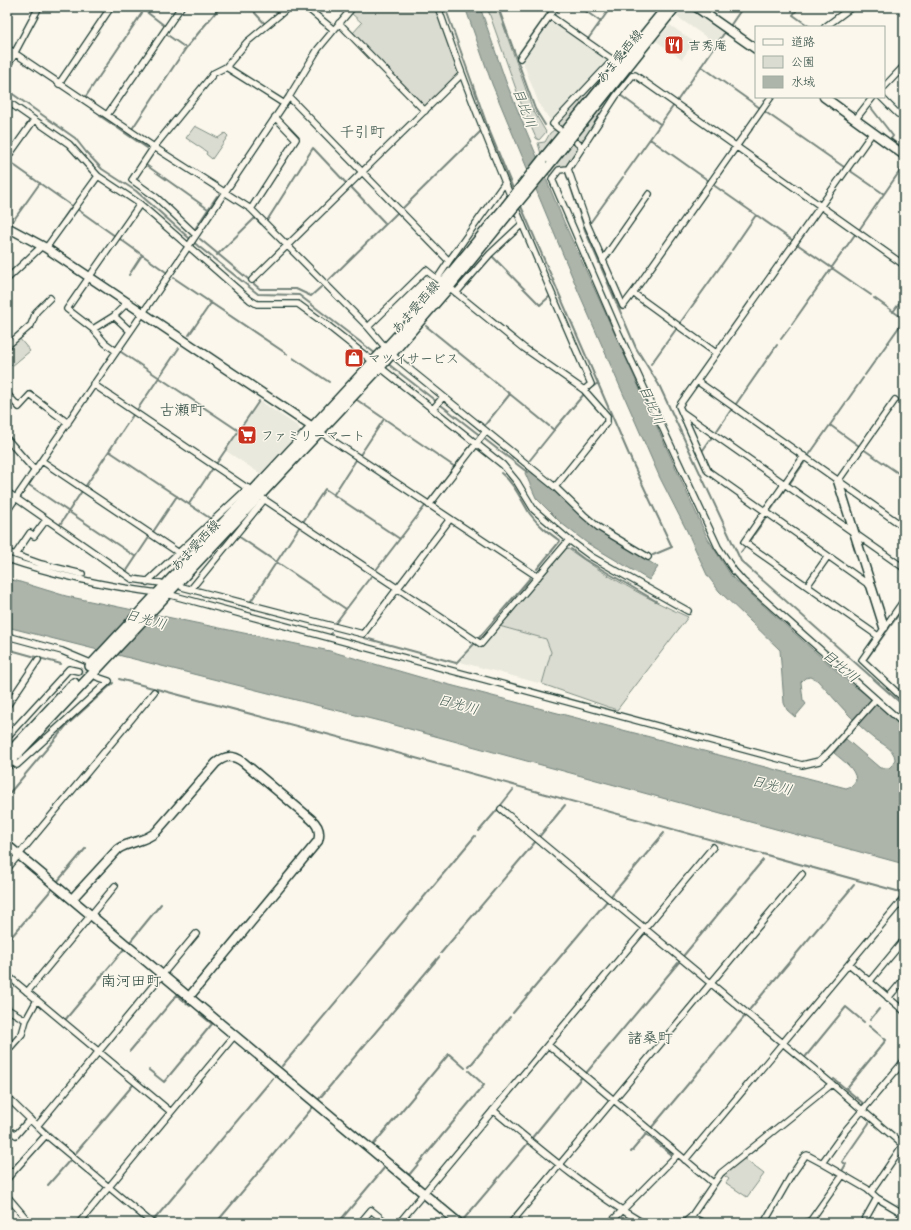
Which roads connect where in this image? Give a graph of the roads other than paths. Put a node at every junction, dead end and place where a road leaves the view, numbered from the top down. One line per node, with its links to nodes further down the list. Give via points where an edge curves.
1 (39, 7): 19 (street)
2 (111, 7): 27 (street)
3 (181, 7): 37 (street)
4 (289, 7): 24 (street, via 247,42)
5 (306, 7): 16 (street)
6 (353, 7): 14 (street)
7 (438, 7): 25 (street)
8 (556, 7): 13 (street)
9 (667, 7): 21 (main road, あま愛西線)
10 (676, 7): 21 (main road, あま愛西線)
11 (696, 7): 18 (street)
12 (852, 7): 15 (street)
13 (550, 16): 20 (street); 21 (street)
14 (339, 23): 16 (street); 36 (street)
15 (826, 26)
16 (334, 30): 29 (street, via 318,50)
17 (7, 48): 19 (street)
18 (755, 48)
19 (15, 54): 22 (street); 27 (street)
20 (520, 58)
21 (621, 63): 26 (street); 42 (street, via 553,124); 69 (main road, あま愛西線, bridge, via 545,163)
22 (7, 66)
23 (904, 66): 28 (street)
24 (226, 67): 35 (street); 45 (street, via 214,73)
25 (462, 76): 36 (street); 51 (street)
26 (632, 76): 44 (street, via 635,75); 48 (street, via 579,145)
27 (59, 84): 37 (street)
28 (885, 86)
29 (289, 97): 35 (street); 49 (street)
30 (770, 98): 44 (street)
31 (825, 98): 41 (street)
32 (872, 98): 41 (street)
33 (882, 98): 38 (street, via 898,114)
34 (7, 100): 40 (street)
35 (283, 103): 39 (street)
36 (425, 111): 49 (street)
37 (107, 115): 45 (street)
38 (904, 115)
39 (275, 117): 52 (street); 56 (street, via 296,139)
40 (34, 120): 47 (street); 50 (street, via 69,144)
41 (855, 120): 43 (street)
42 (559, 129)
43 (872, 132): 46 (street); 55 (street)
44 (736, 146): 55 (street); 70 (street)
45 (154, 147): 52 (street); 59 (street, via 132,180 157,198)
46 (903, 153)
47 (7, 158)
48 (568, 169): 63 (street, via 587,224); 140 (street, via 559,170 552,180 619,334 718,547 743,581)
49 (363, 172): 61 (street); 64 (street)
50 (98, 176): 54 (street); 62 (street)
51 (504, 184): 57 (street); 64 (street)
52 (225, 192): 56 (street); 59 (street)
53 (649, 194): 63 (street)
54 (140, 204): 60 (street); 66 (street)
55 (820, 205): 65 (street); 80 (street)
56 (251, 209): 61 (street)
57 (522, 224): 69 (street, via 490,254); 84 (street, via 591,384)
58 (7, 227): 62 (street)
59 (195, 236): 60 (street)
60 (189, 245): 73 (street); 81 (street, via 250,300 257,304 298,304)
61 (288, 245): 68 (street); 75 (street)
62 (44, 247): 66 (street); 67 (street)
63 (603, 260): 70 (street, via 623,306)
64 (449, 261): 69 (street)
65 (904, 265)
66 (89, 278): 72 (street); 76 (street, via 67,309)
67 (7, 279)
68 (252, 280)
69 (446, 285): 75 (street, via 426,270); 81 (main road, あま愛西線); 84 (street, via 524,348)
70 (632, 293): 80 (street)
71 (50, 298): 78 (street, via 36,312 31,325)
72 (127, 303): 73 (street); 74 (street)
73 (142, 313): 77 (street); 91 (street)
74 (114, 316): 76 (street); 77 (street)
75 (368, 327): 81 (street)
76 (93, 329): 79 (street)
77 (130, 331): 79 (street)
78 (7, 346)
79 (116, 351): 83 (street)
80 (716, 353): 82 (street)
81 (382, 358): 86 (street); 88 (street); 91 (main road, あま愛西線)
82 (697, 381): 89 (street, via 679,406); 95 (street)
83 (93, 384): 90 (street); 102 (street)
84 (584, 390): 100 (street, via 607,416 607,422)
85 (7, 394): 90 (street, via 19,407 30,395)
86 (443, 397): 88 (street); 92 (street)
87 (895, 400): 98 (street)
88 (433, 409): 94 (street)
89 (682, 412): 99 (street); 106 (street, via 708,471)
90 (68, 423): 96 (street)
91 (316, 430): 102 (main road, あま愛西線); 104 (street)
92 (485, 432): 94 (street); 100 (street)
93 (7, 439): 97 (street)
94 (477, 442): 104 (street); 111 (street, via 507,470 534,510)
95 (804, 456): 98 (street); 99 (street)
96 (42, 461): 97 (street); 113 (street)
97 (35, 471): 103 (street)
98 (838, 481): 109 (street); 110 (street)
99 (784, 484): 106 (street); 110 (street)
100 (555, 487): 116 (street, via 598,527)
101 (7, 492): 103 (street)
102 (256, 494): 113 (street); 125 (street); 127 (street); 128 (main road, あま愛西線)
103 (16, 499): 105 (street); 108 (street)
104 (429, 505): 107 (street)
105 (7, 511)
106 (765, 512): 115 (street); 123 (street, via 744,542)
107 (450, 519): 120 (street); 125 (street)
108 (46, 520): 114 (street, via 34,536 30,533); 121 (street, via 132,579)
109 (904, 527)
110 (855, 533): 118 (street); 126 (street)
111 (569, 540): 120 (street); 130 (street, via 592,557)
112 (7, 552): 114 (street)
113 (179, 553): 121 (street)
114 (15, 555): 119 (street)
115 (828, 556): 123 (street); 126 (street)
116 (648, 557)
117 (7, 560): 128 (street, via 77,580)
118 (904, 568)
119 (82, 574)
120 (538, 577): 125 (street, via 481,644)
121 (147, 582): 122 (street)
122 (161, 583)
123 (807, 586): 133 (street)
124 (182, 587): 127 (street)
125 (397, 588): 127 (street, via 363,634)
126 (872, 588): 131 (street)
127 (191, 589)
128 (160, 596): 135 (main road, あま愛西線); 140 (street, via 794,763 812,764 819,761)
129 (904, 600): 131 (street)
130 (688, 611)
131 (884, 627): 133 (street)
132 (7, 636): 135 (street)
133 (878, 636): 139 (street, via 862,660)
134 (38, 660): 141 (street)
135 (97, 662): 144 (main road, あま愛西線)
136 (78, 672): 143 (street, via 69,669)
137 (97, 677): 144 (street, via 109,681 17,765)
138 (154, 692): 148 (street)
139 (904, 698)
140 (876, 699): 142 (street)
141 (7, 706)
142 (904, 724)
143 (7, 737)
144 (8, 760)
145 (501, 809): 155 (street)
146 (7, 845): 148 (street)
147 (713, 847): 155 (street)
148 (19, 855): 149 (street); 153 (street)
149 (7, 869)
150 (802, 874): 163 (street)
151 (115, 886): 154 (street)
152 (904, 898): 158 (street)
153 (72, 899): 154 (street); 165 (street, via 118,849 125,844 152,836 216,763 228,756 243,762 311,819 320,836)
154 (91, 915): 160 (street); 164 (street)
155 (645, 929): 163 (street); 173 (street)
156 (196, 934): 160 (street)
157 (904, 940): 162 (street)
158 (848, 964): 162 (street); 172 (street)
159 (7, 975): 164 (street)
160 (163, 975): 165 (street); 175 (street)
161 (904, 979): 166 (street)
162 (869, 982): 166 (street)
163 (711, 983): 172 (street); 179 (street)
164 (27, 992): 167 (street)
165 (189, 997): 171 (street)
166 (888, 998): 169 (street)
167 (37, 1000): 170 (street); 175 (street)
168 (7, 1009): 170 (street)
169 (904, 1011)
170 (26, 1020): 174 (street, via 22,1034)
171 (235, 1036): 182 (street); 199 (street)
172 (783, 1043): 177 (street); 189 (street)
173 (548, 1045): 179 (street); 180 (street)
174 (8, 1048)
175 (99, 1052): 182 (street); 184 (street)
176 (904, 1061): 181 (street)
177 (832, 1084): 181 (street); 196 (street, via 721,1173)
178 (7, 1097): 183 (street)
179 (614, 1100): 188 (street); 191 (street)
180 (493, 1110): 191 (street); 199 (street)
181 (863, 1110): 187 (street); 190 (street)
182 (171, 1112): 197 (street)
183 (30, 1119): 184 (street); 185 (street, via 16,1135 9,1130)
184 (37, 1126): 186 (street)
185 (7, 1132)
186 (46, 1135): 193 (street); 197 (street)
187 (903, 1146): 198 (street)
188 (678, 1154): 189 (street); 202 (street)
189 (685, 1160): 196 (street)
190 (822, 1163): 194 (street); 217 (street, via 805,1156)
191 (560, 1165): 202 (street); 212 (street)
192 (7, 1168): 193 (street)
193 (12, 1173): 195 (street)
194 (843, 1175): 198 (street); 218 (street, via 811,1220)
195 (7, 1179)
196 (713, 1183): 204 (street)
197 (109, 1187): 206 (street); 207 (street)
198 (871, 1192): 201 (street)
199 (424, 1193): 210 (street); 211 (street)
200 (7, 1196): 205 (street)
201 (876, 1198): 203 (street); 219 (street)
202 (622, 1211): 213 (street); 214 (street)
203 (903, 1214): 220 (street)
204 (691, 1217): 215 (street); 216 (street)
205 (30, 1223)
206 (79, 1223)
207 (152, 1223)
208 (360, 1223): 209 (street, via 371,1210)
209 (387, 1223)
210 (399, 1223)
211 (459, 1223)
212 (511, 1223)
213 (610, 1223)
214 (643, 1223)
215 (684, 1223)
216 (704, 1223)
217 (764, 1223)
218 (806, 1223)
219 (863, 1223)
220 (898, 1223)

